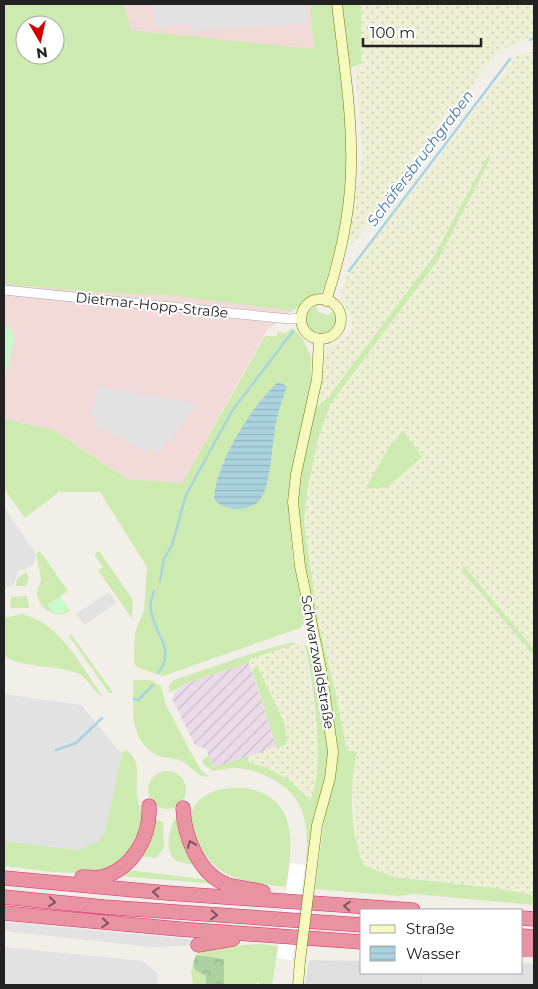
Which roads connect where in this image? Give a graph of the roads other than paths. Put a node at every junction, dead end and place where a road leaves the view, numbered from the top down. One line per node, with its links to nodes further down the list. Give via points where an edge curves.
1 (337, 4): 3 (main road, via 350,125 350,188 343,240)
2 (4, 290): 4 (street, Dietmar-Hopp-Straße)
3 (326, 301): 4 (main road, via 309,304); 5 (main road, via 338,309 340,323 332,335)
4 (301, 318): 5 (main road, via 306,332)
5 (319, 339): 18 (main road, Schwarzwaldstraße, bridge, via 317,379 293,502 300,566 321,669 333,752 330,778 317,825)
6 (149, 806): 9 (highway, via 145,834 123,867 99,878)
7 (183, 808): 11 (highway, one-way to 7, via 226,884 211,875 190,842)
8 (4, 878): 9 (highway)
9 (43, 882): 11 (highway, one-way to 9)
10 (4, 897): 14 (highway, one-way to 14)
11 (292, 902): 12 (highway, one-way to 11)
12 (399, 909)
13 (4, 913): 15 (highway, one-way to 15)
14 (360, 925)
15 (268, 935): 16 (highway); 17 (highway)
16 (360, 942)
17 (198, 945)
18 (298, 985)

